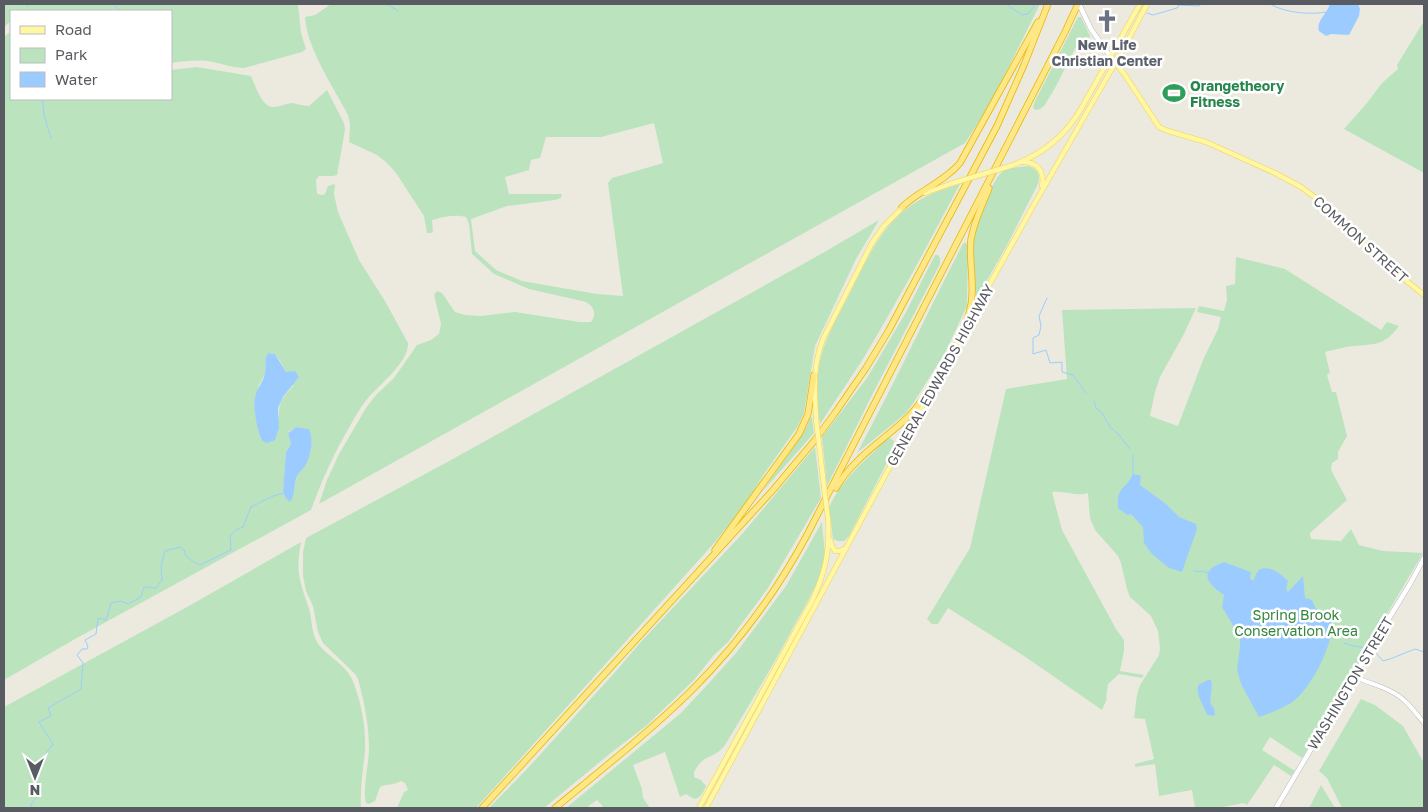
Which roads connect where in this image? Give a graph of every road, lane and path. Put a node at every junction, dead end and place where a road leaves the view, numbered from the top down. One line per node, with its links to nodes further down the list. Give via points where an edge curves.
1 (1079, 4): 5 (main road, via 1091,30); 8 (highway)
2 (1140, 4): 5 (main road)
3 (1147, 4): 6 (main road, GENERAL EDWARDS HIGHWAY)
4 (1047, 7): 9 (highway, via 961,161 943,179); 19 (highway, via 992,136 872,358 809,448)
5 (1110, 56): 6 (main road); 7 (main road, via 1067,130 1040,152)
6 (1115, 62): 10 (main road, GENERAL EDWARDS HIGHWAY); 11 (main road, COMMON STREET, via 1159,127 1206,142 1301,186 1328,207 1378,258)
7 (1019, 163): 9 (main road, bridge, via 924,193); 10 (main road, via 1033,164 1040,168 1042,174 1042,185)
8 (997, 166): 12 (highway, via 972,234 972,297); 15 (highway)
9 (902, 207): 14 (main road, via 884,226 867,252 823,340)
10 (1032, 208): 12 (main road, GENERAL EDWARDS HIGHWAY)
11 (1424, 295)
12 (960, 338): 13 (main road, GENERAL EDWARDS HIGHWAY)
13 (943, 369): 15 (highway, via 915,410 857,461); 17 (main road, GENERAL EDWARDS HIGHWAY)
14 (814, 375): 16 (main road, bridge); 19 (highway, via 808,414 799,434)
15 (825, 501): 23 (highway, via 778,583 718,662 660,721)
16 (828, 529): 17 (main road, via 834,550 840,551); 24 (main road, via 828,555 822,580)
17 (847, 545): 25 (main road, GENERAL EDWARDS HIGHWAY)
18 (1424, 558): 20 (main road, WASHINGTON STREET)
19 (704, 566): 22 (highway)
20 (1355, 676): 21 (street, via 1392,691); 26 (main road, WASHINGTON STREET)
21 (1424, 723)
22 (482, 808)
23 (554, 808)
24 (699, 808)
25 (706, 808)
26 (1276, 808)

